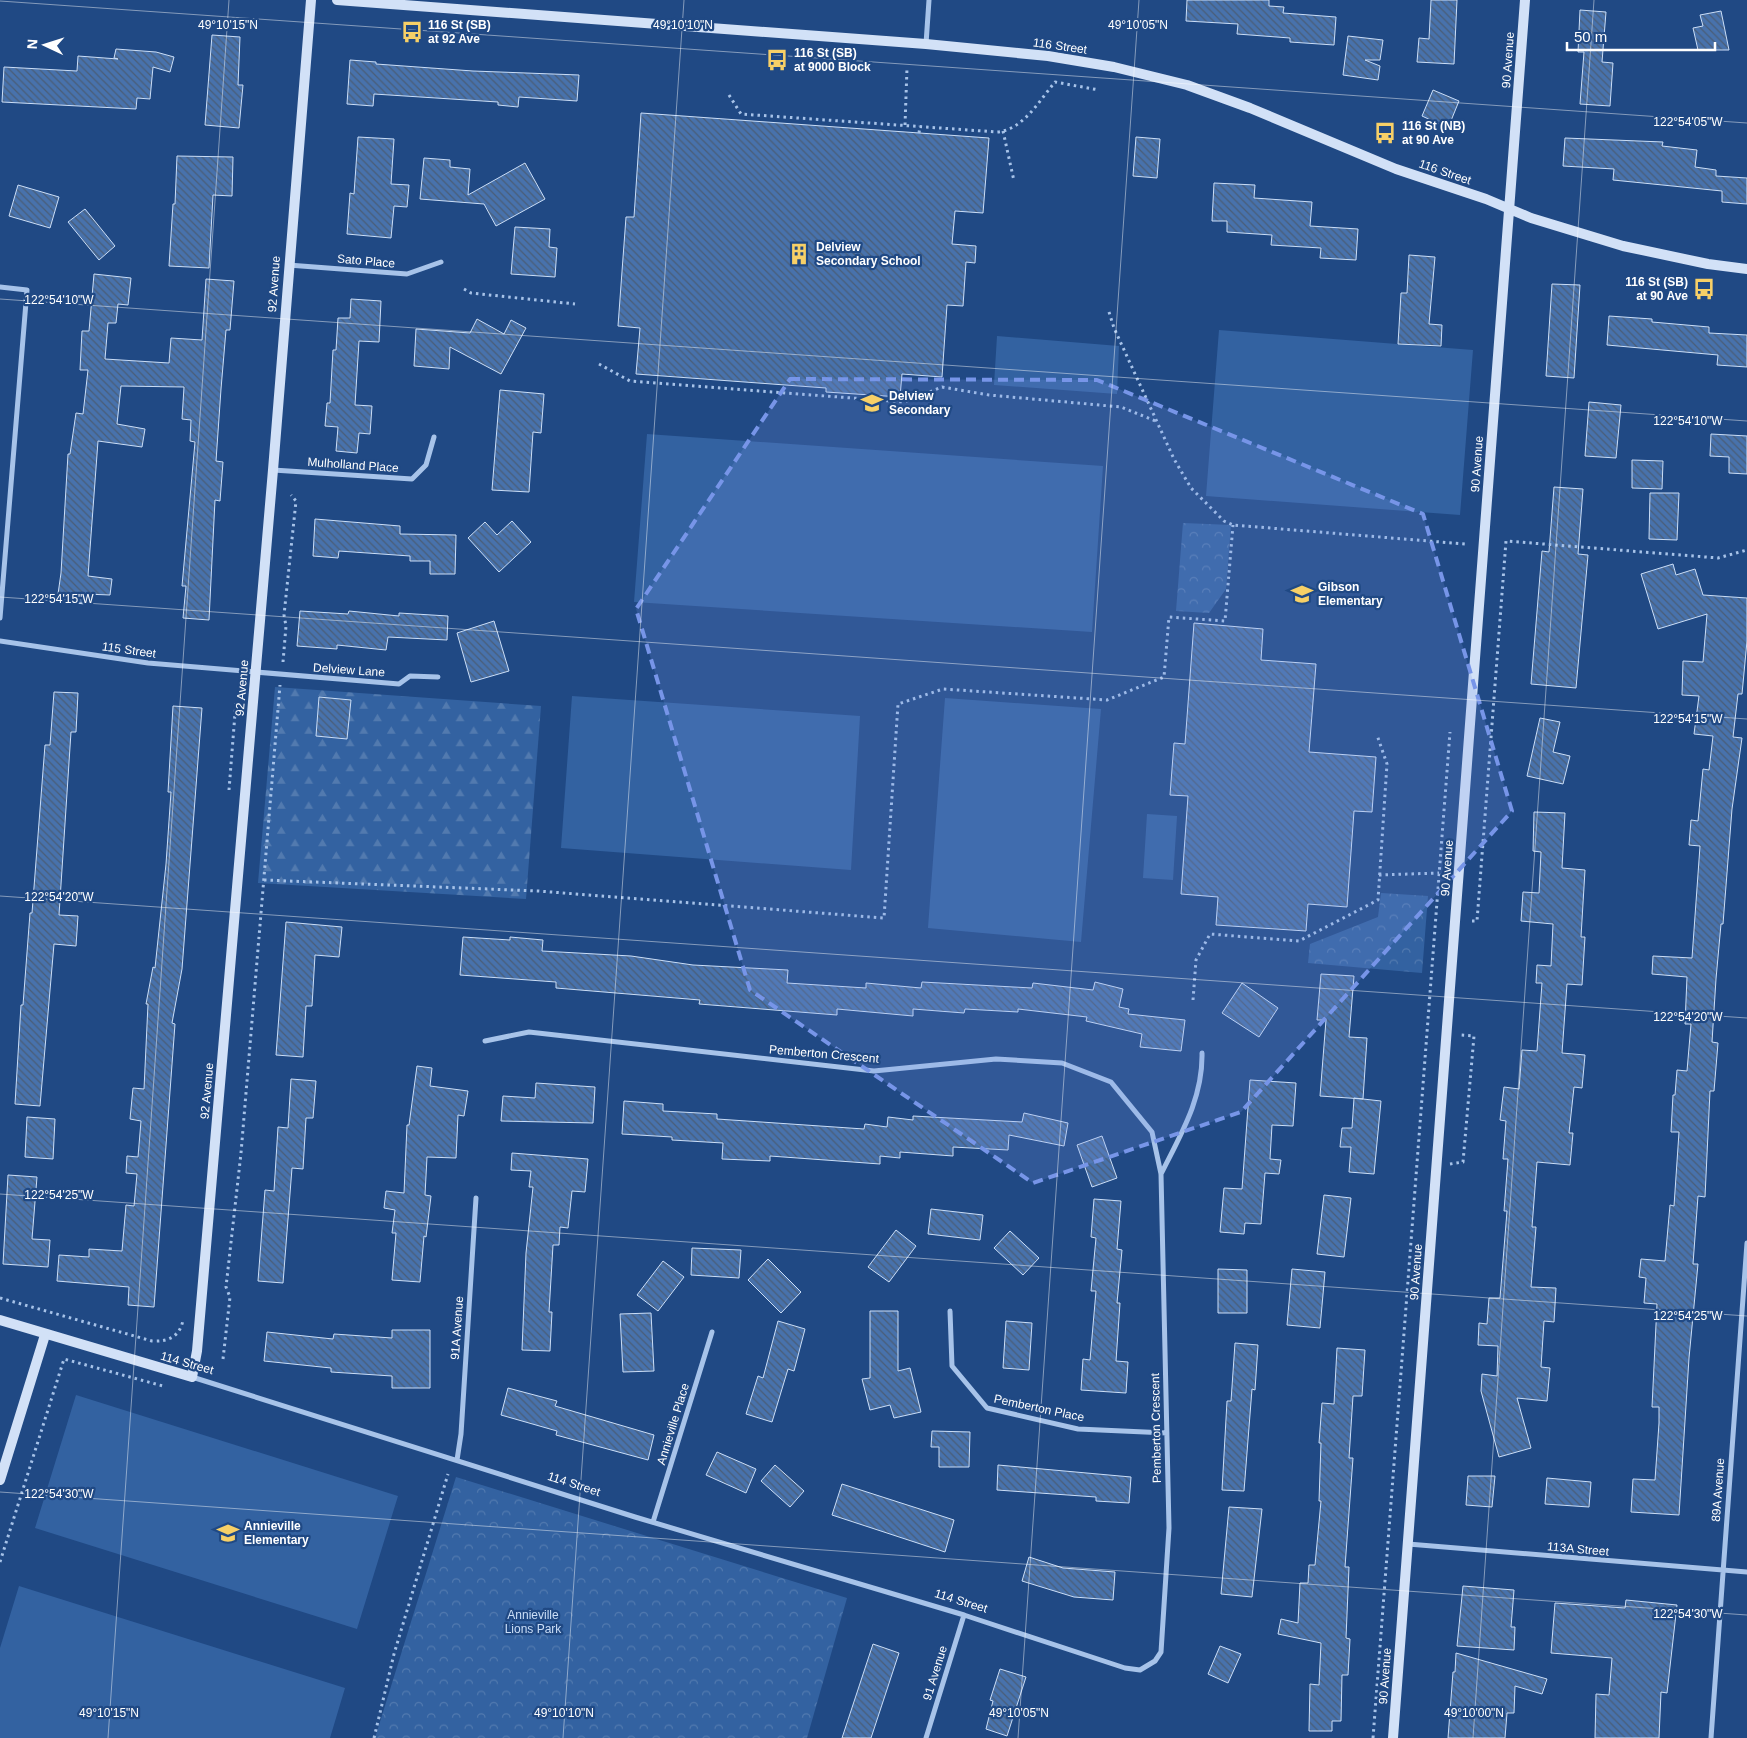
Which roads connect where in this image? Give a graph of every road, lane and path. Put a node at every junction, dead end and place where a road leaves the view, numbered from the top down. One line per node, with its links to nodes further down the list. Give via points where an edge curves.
1 (310, 0): 16 (street, 92 Avenue)
2 (337, 0): 5 (street, 116 Street)
3 (929, 0): 5 (street)
4 (1525, 0): 14 (street, 90 Avenue)
5 (926, 44): 14 (street, 116 Street, via 1048,56 1114,67 1187,86 1250,108 1396,169)
6 (907, 68): 9 (path)
7 (1099, 90): 11 (path, via 1055,82 1020,123)
8 (729, 95): 9 (path, via 741,114)
9 (905, 125): 10 (path)
10 (920, 126): 11 (path); 12 (path)
11 (1004, 131): 13 (path)
12 (919, 133)
13 (1014, 181)
14 (1509, 209): 17 (street, 116 Street, via 1623,246); 64 (street, 90 Avenue)
15 (441, 262): 16 (street, Sato Place, via 407,274)
16 (288, 265): 25 (street, 92 Avenue)
17 (1747, 269)
18 (0, 287): 30 (street, via 27,290)
19 (464, 289): 20 (path, via 471,293)
20 (575, 304)
21 (1109, 312): 23 (path)
22 (599, 364): 23 (path, via 630,381 904,402 942,387 1121,407)
23 (1158, 422): 27 (path, via 1190,488 1224,521)
24 (434, 437): 25 (street, Mulholland Place, via 426,465 412,479)
25 (273, 470): 33 (street, 92 Avenue)
26 (291, 495): 32 (path, via 296,501 284,606)
27 (1234, 525): 28 (path); 40 (path, via 1226,621 1169,617 1164,677 1107,700 942,689 898,704 884,918 538,891)
28 (1465, 544)
29 (1747, 550): 41 (path, via 1718,558 1506,541 1477,922)
30 (0, 618)
31 (0, 641): 33 (street, 115 Street, via 148,663)
32 (283, 662)
33 (256, 673): 34 (street, Delview Lane, via 399,684 410,676); 57 (street, 92 Avenue, via 198,1351)
34 (438, 677)
35 (280, 684): 40 (path)
36 (1450, 732): 38 (path)
37 (1377, 735): 39 (path, via 1388,764)
38 (1438, 873): 39 (path); 72 (path)
39 (1379, 875): 42 (path, via 1378,900 1299,941 1210,934 1196,960)
40 (264, 880): 56 (path, via 226,1287 230,1297)
41 (1472, 921)
42 (1193, 1000)
43 (1460, 1035): 46 (path, via 1474,1036 1463,1162)
44 (486, 1041): 47 (street, Pemberton Crescent, via 529,1032 874,1071 996,1059 1062,1062 1111,1082 1152,1132)
45 (1202, 1053): 47 (street, Pemberton Crescent, via 1193,1111)
46 (1450, 1164)
47 (1161, 1174): 59 (street, Pemberton Crescent)
48 (476, 1198): 60 (street, 91A Avenue, via 461,1434)
49 (1747, 1243): 66 (street, 89A Avenue)
50 (0, 1298): 55 (path, via 148,1339)
51 (950, 1311): 59 (street, Pemberton Place, via 952,1366 987,1408 1078,1429)
52 (0, 1320): 54 (street, 114 Street)
53 (712, 1332): 63 (street, Annieville Place)
54 (45, 1334): 57 (street, 114 Street); 62 (street)
55 (166, 1341)
56 (223, 1359)
57 (192, 1377): 60 (street, 114 Street)
58 (172, 1388): 65 (path, via 64,1359)
59 (1167, 1433): 69 (street, Pemberton Crescent, via 1168,1528 1160,1652 1155,1661)
60 (456, 1460): 63 (street, 114 Street)
61 (448, 1474): 70 (path, via 394,1654)
62 (0, 1480)
63 (653, 1522): 68 (street, 114 Street)
64 (1408, 1544): 66 (street, 113A Street); 73 (street, 90 Avenue)
65 (0, 1562)
66 (1723, 1571): 67 (street, 113A Street); 74 (street, 89A Avenue)
67 (1747, 1572)
68 (964, 1615): 69 (street, 114 Street, via 1125,1668); 71 (street, 91 Avenue)
69 (1140, 1670)
70 (374, 1738)
71 (926, 1738)
72 (1373, 1738)
73 (1393, 1738)
74 (1711, 1738)

